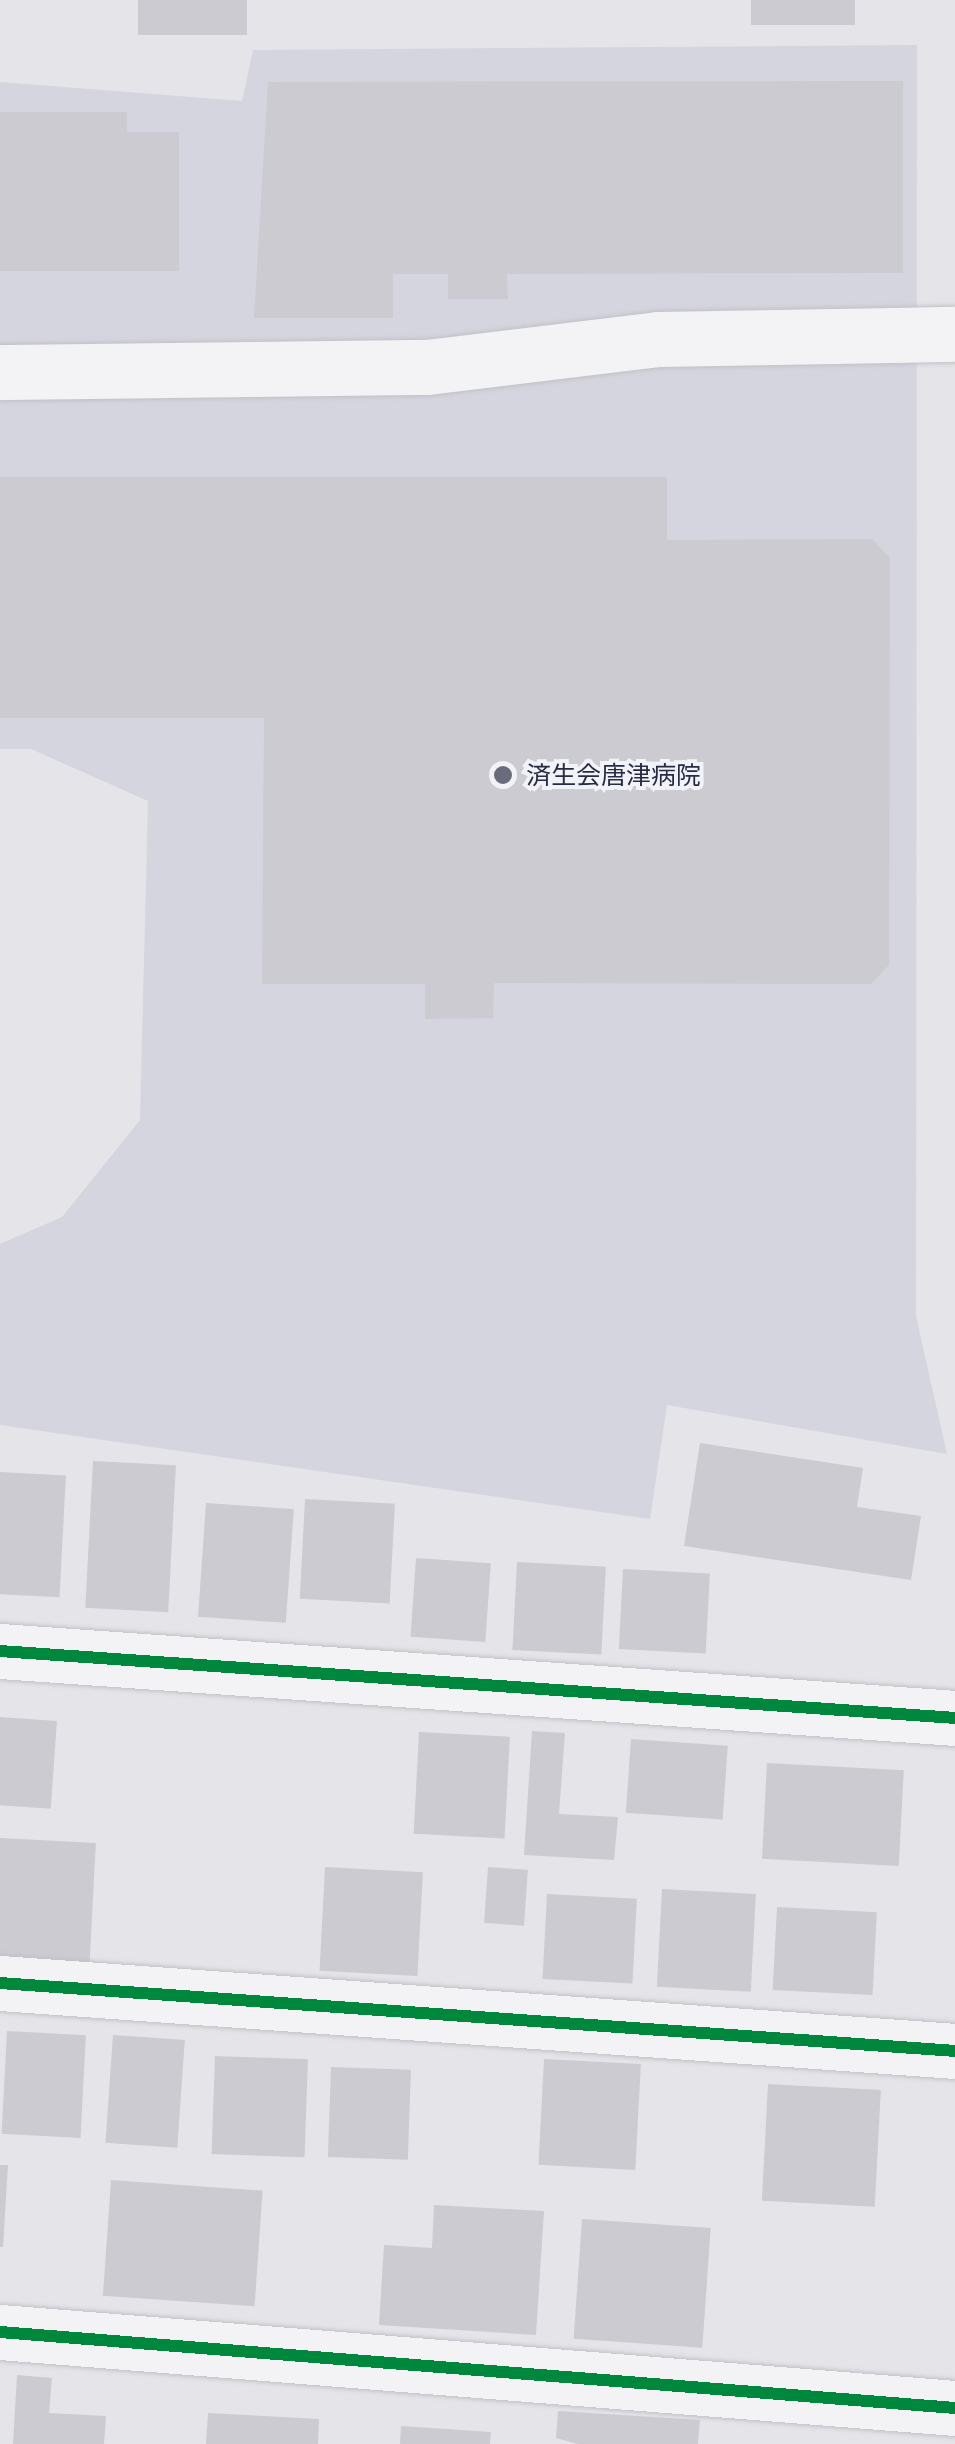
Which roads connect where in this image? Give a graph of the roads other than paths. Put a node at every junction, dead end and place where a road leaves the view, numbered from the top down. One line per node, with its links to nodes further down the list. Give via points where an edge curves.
1 (955, 334): 2 (street, via 658,339 427,366)
2 (0, 372)
3 (0, 1651): 4 (street)
4 (955, 1718)
5 (0, 1984): 6 (street)
6 (955, 2051)
7 (0, 2332): 8 (street)
8 (955, 2408)

